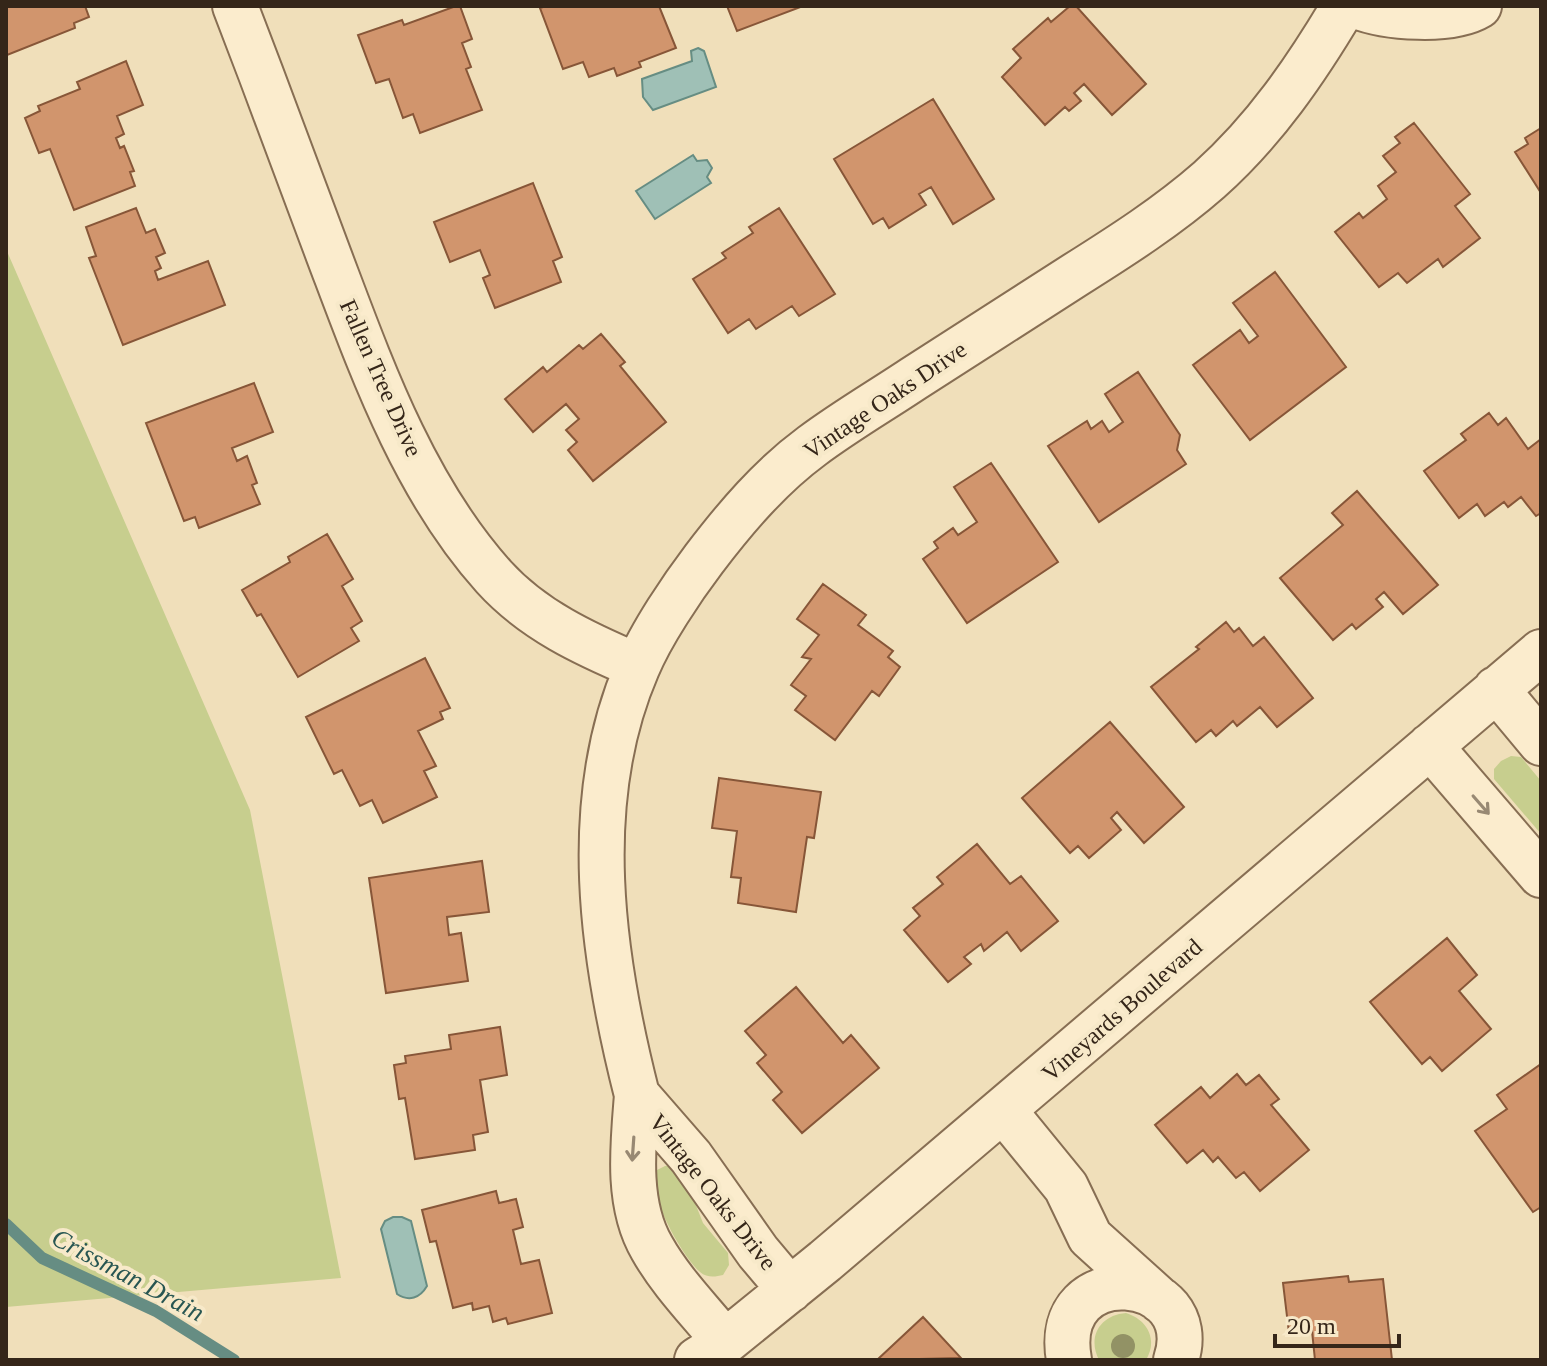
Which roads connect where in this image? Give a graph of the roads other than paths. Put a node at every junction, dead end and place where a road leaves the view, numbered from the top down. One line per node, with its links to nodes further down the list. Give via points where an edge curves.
1 (235, 6): 6 (street, Fallen Tree Drive, via 374,375 454,527 496,579 543,620)
2 (1344, 6): 6 (street, Vintage Oaks Drive, via 1272,115 1209,180 1138,235 810,447 740,511 685,584)
3 (1356, 6): 4 (street, via 1434,16 1467,13)
4 (1479, 6)
5 (1541, 652): 7 (street, Vineyards Boulevard)
6 (637, 666): 11 (street, Vintage Oaks Drive, via 608,774 601,836 604,922)
7 (1496, 689): 8 (street); 9 (street, Vineyards Boulevard)
8 (1541, 743)
9 (1430, 746): 10 (street, one-way to 10); 12 (street, Vineyards Boulevard)
10 (1541, 875)
11 (637, 1095): 14 (street, Vintage Oaks Drive, via 691,1157); 17 (street, Vintage Oaks Drive, one-way to 17, via 632,1167 639,1210 650,1246)
12 (1004, 1111): 13 (street, via 1066,1187); 14 (street, Vineyards Boulevard)
13 (1090, 1237): 15 (street); 16 (street)
14 (790, 1290): 17 (street, Vineyards Boulevard)
15 (1161, 1301): 16 (street, via 1145,1290 1109,1287); 19 (street, via 1179,1333)
16 (1077, 1308): 18 (street, via 1067,1334)
17 (711, 1351)
18 (1069, 1360)
19 (1176, 1360)

